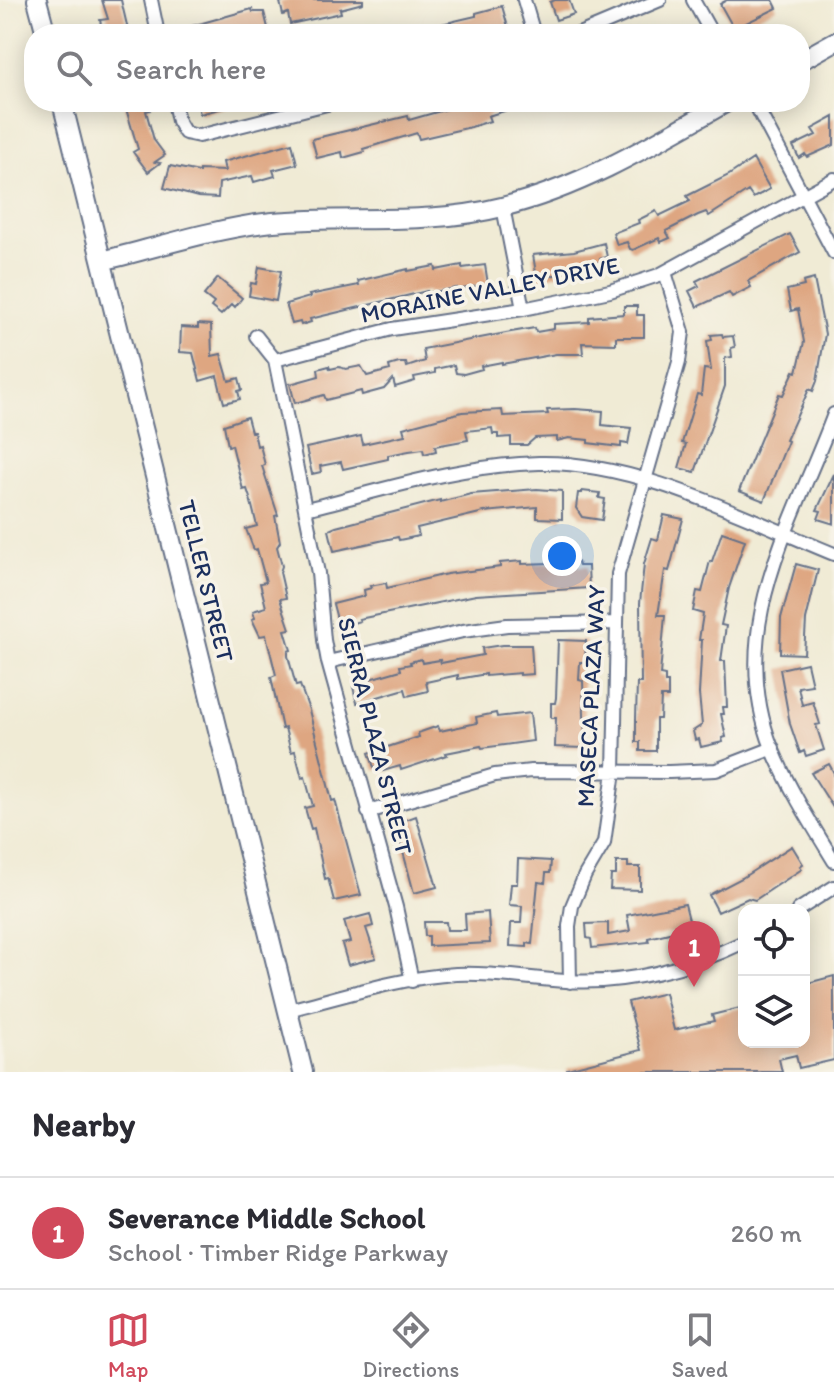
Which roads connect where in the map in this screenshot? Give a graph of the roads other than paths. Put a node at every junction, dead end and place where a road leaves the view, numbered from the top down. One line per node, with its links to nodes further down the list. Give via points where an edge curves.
1 (37, 0): 6 (street)
2 (150, 0): 7 (street)
3 (524, 0): 8 (street)
4 (660, 0): 9 (street)
5 (693, 0): 10 (street)
6 (43, 24)
7 (156, 24)
8 (531, 24)
9 (603, 24)
10 (706, 24)
11 (834, 42): 12 (street)
12 (810, 55)
13 (65, 112): 22 (street, TELLER STREET)
14 (176, 112): 15 (street, via 185,133 199,136)
15 (295, 112)
16 (709, 112): 20 (street, via 612,166)
17 (759, 112): 19 (street)
18 (834, 179): 19 (street, MORAINE VALLEY DRIVE)
19 (803, 196): 21 (street); 23 (street, MORAINE VALLEY DRIVE)
20 (503, 207): 22 (street, via 418,219 272,222); 24 (street)
21 (834, 253)
22 (102, 261): 43 (street, TELLER STREET)
23 (665, 272): 24 (street, MORAINE VALLEY DRIVE, via 610,291); 28 (street, MASECA PLAZA WAY, via 683,332)
24 (523, 309): 26 (street, MORAINE VALLEY DRIVE, via 392,329)
25 (256, 336): 26 (street)
26 (275, 360): 29 (street, SIERRA PLAZA STREET)
27 (834, 414): 30 (street)
28 (647, 480): 29 (street, via 577,465 490,466); 30 (street); 32 (street, MASECA PLAZA WAY, via 618,574)
29 (306, 509): 33 (street, SIERRA PLAZA STREET)
30 (785, 534): 31 (street); 34 (street, via 766,584 755,643 759,703)
31 (834, 554)
32 (617, 623): 33 (street, via 507,625); 35 (street, MASECA PLAZA WAY)
33 (328, 662): 36 (street, SIERRA PLAZA STREET)
34 (773, 748): 35 (street, via 716,770); 37 (street)
35 (614, 772): 36 (street, via 495,775); 42 (street, MASECA PLAZA WAY, via 604,843 572,906)
36 (368, 812): 41 (street, SIERRA PLAZA STREET)
37 (834, 861)
38 (834, 887): 39 (street)
39 (807, 904)
40 (738, 944): 42 (street, via 662,971)
41 (412, 981): 42 (street, via 479,973); 43 (street)
42 (570, 982)
43 (288, 1010): 44 (street, TELLER STREET)
44 (303, 1072)

